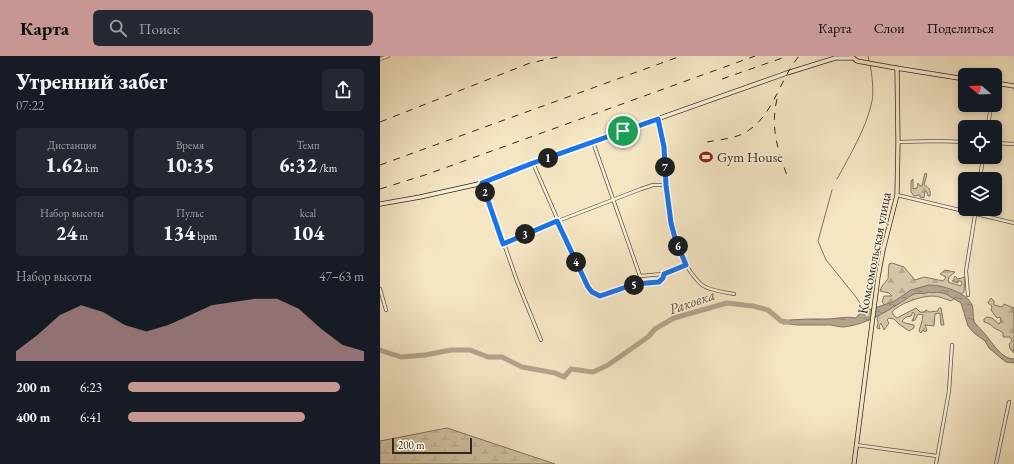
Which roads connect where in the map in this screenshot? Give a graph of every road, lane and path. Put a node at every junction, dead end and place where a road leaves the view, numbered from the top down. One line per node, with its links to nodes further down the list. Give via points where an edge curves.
1 (388, 56): 4 (street)
2 (837, 57): 3 (street); 9 (street)
3 (852, 57): 5 (main road, via 857,61)
4 (380, 59)
5 (896, 68): 6 (street); 11 (main road, Комсомольская улица)
6 (958, 77)
7 (1002, 84): 8 (street)
8 (1014, 86)
9 (658, 119): 10 (street); 17 (street, via 664,147)
10 (593, 142): 15 (street); 19 (street)
11 (898, 142): 12 (street); 18 (main road, Комсомольская улица)
12 (958, 142)
13 (1002, 143): 14 (street)
14 (1014, 144)
15 (533, 163): 16 (street); 24 (street)
16 (482, 183): 20 (street); 26 (street)
17 (666, 185): 19 (street, via 653,185); 27 (street, via 671,223)
18 (897, 195): 21 (street); 36 (main road, Комсомольская улица, via 878,277)
19 (614, 199): 24 (street); 28 (street, via 640,276)
20 (380, 204)
21 (958, 210)
22 (975, 216): 31 (street, via 966,271)
23 (984, 216): 25 (street)
24 (557, 221): 26 (street); 28 (street, via 588,287 600,296 635,284 659,282)
25 (1014, 223)
26 (503, 244): 33 (street)
27 (686, 265): 28 (street); 30 (street, via 702,285)
28 (664, 274)
29 (380, 289): 32 (street)
30 (734, 294)
31 (968, 295)
32 (386, 310)
33 (541, 340)
34 (952, 345): 37 (street, via 949,391)
35 (1010, 402): 40 (street)
36 (856, 445): 37 (street); 38 (main road, Комсомольская улица)
37 (937, 456): 39 (street)
38 (854, 464)
39 (936, 464)
40 (996, 464)

